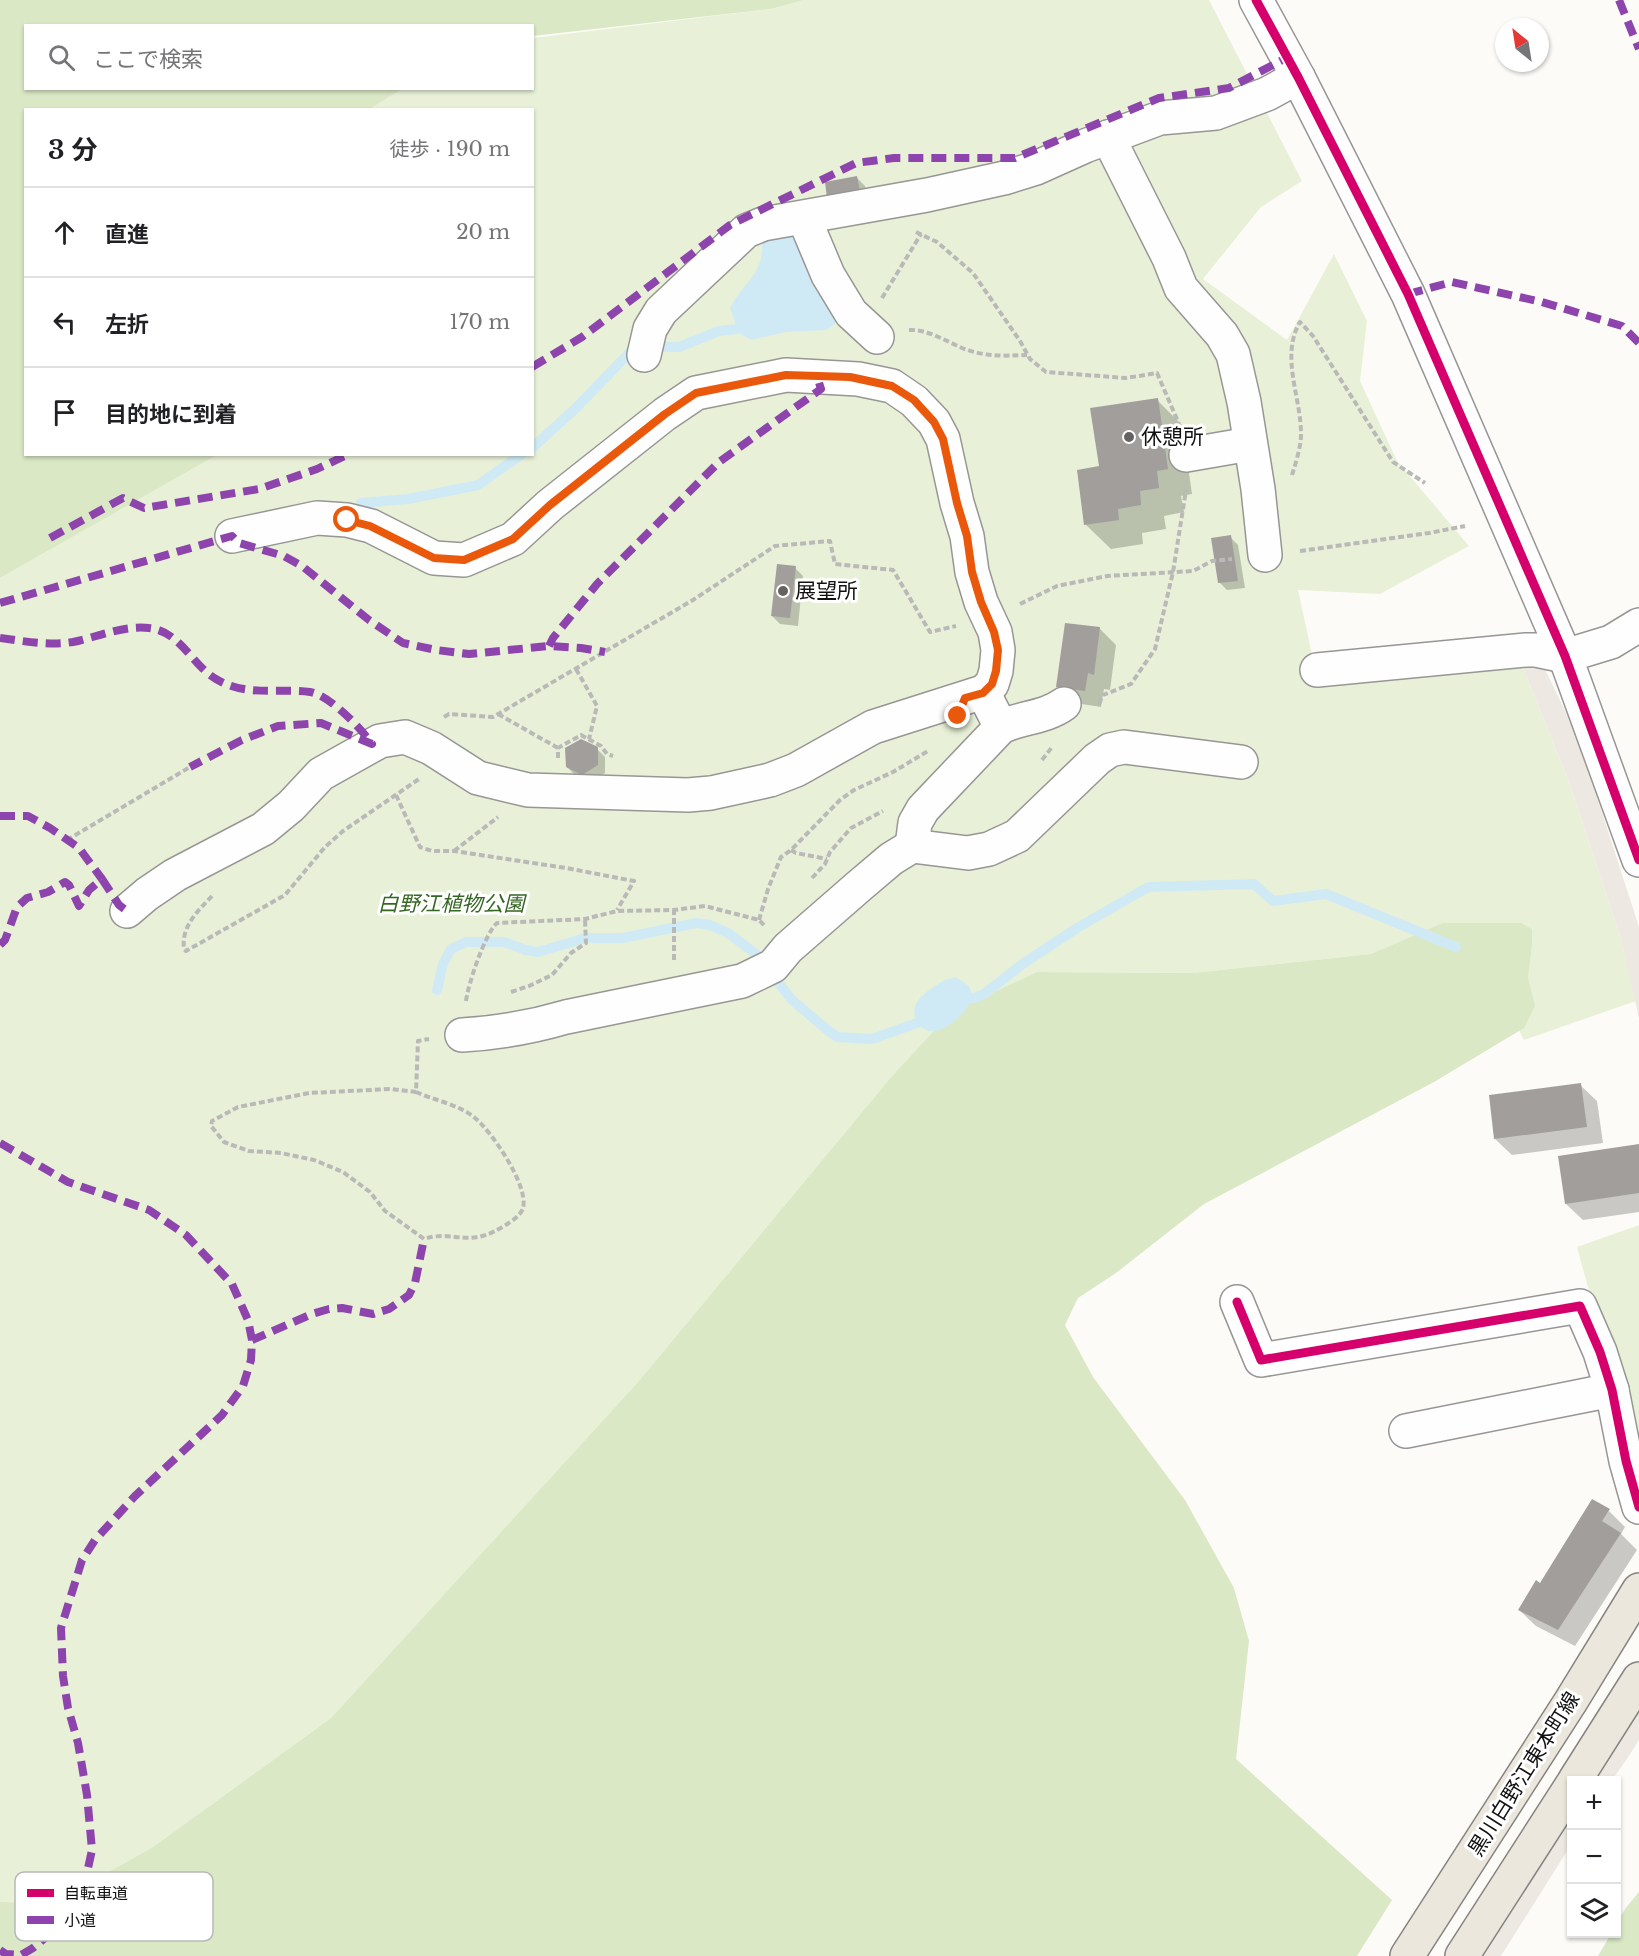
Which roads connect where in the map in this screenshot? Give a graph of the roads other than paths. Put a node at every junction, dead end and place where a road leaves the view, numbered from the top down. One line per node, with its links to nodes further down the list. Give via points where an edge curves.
1 (1256, 0): 2 (street)
2 (1298, 77): 3 (street, via 1216,114 1160,118); 12 (street, via 1408,294)
3 (1108, 137): 4 (street, via 1004,178); 7 (street, via 1181,288 1222,335 1233,354)
4 (804, 218): 5 (street, via 828,275 851,314); 6 (street, via 762,224 746,231 661,311 650,329)
5 (877, 322)
6 (644, 355)
7 (1250, 444): 8 (street); 10 (street, via 1258,489)
8 (1186, 455)
9 (232, 536): 14 (street, via 317,518 347,520 370,526 434,558 464,560 513,539 550,505 696,393 786,375 850,377 892,386 914,400 943,439 972,572 998,650 992,684)
10 (1280, 553)
11 (1639, 625): 12 (street, via 1611,642)
12 (1565, 656): 13 (street, via 1536,650); 19 (street)
13 (1317, 670)
14 (983, 693): 16 (street); 20 (street, via 873,727 796,770 770,780 688,795 545,791 478,778 431,748 405,737 380,741 321,774 263,829 176,875)
15 (1064, 705): 16 (street)
16 (1001, 727): 18 (street, via 923,809 915,823)
17 (1241, 762): 18 (street, via 1124,747 1110,750 1005,843 968,852)
18 (912, 846): 21 (street, via 883,866 773,964 742,981 546,1023)
19 (1639, 860)
20 (127, 911)
21 (462, 1035)
22 (1237, 1302): 23 (street, via 1261,1360 1580,1306)
23 (1612, 1390): 24 (street); 25 (street)
24 (1406, 1431)
25 (1639, 1507)
26 (1639, 1590): 30 (main road, 黒川白野江東本町線)
27 (1639, 1679): 28 (main road)
28 (1578, 1776)
29 (1567, 1793): 31 (main road)
30 (1407, 1956)
31 (1462, 1956)

